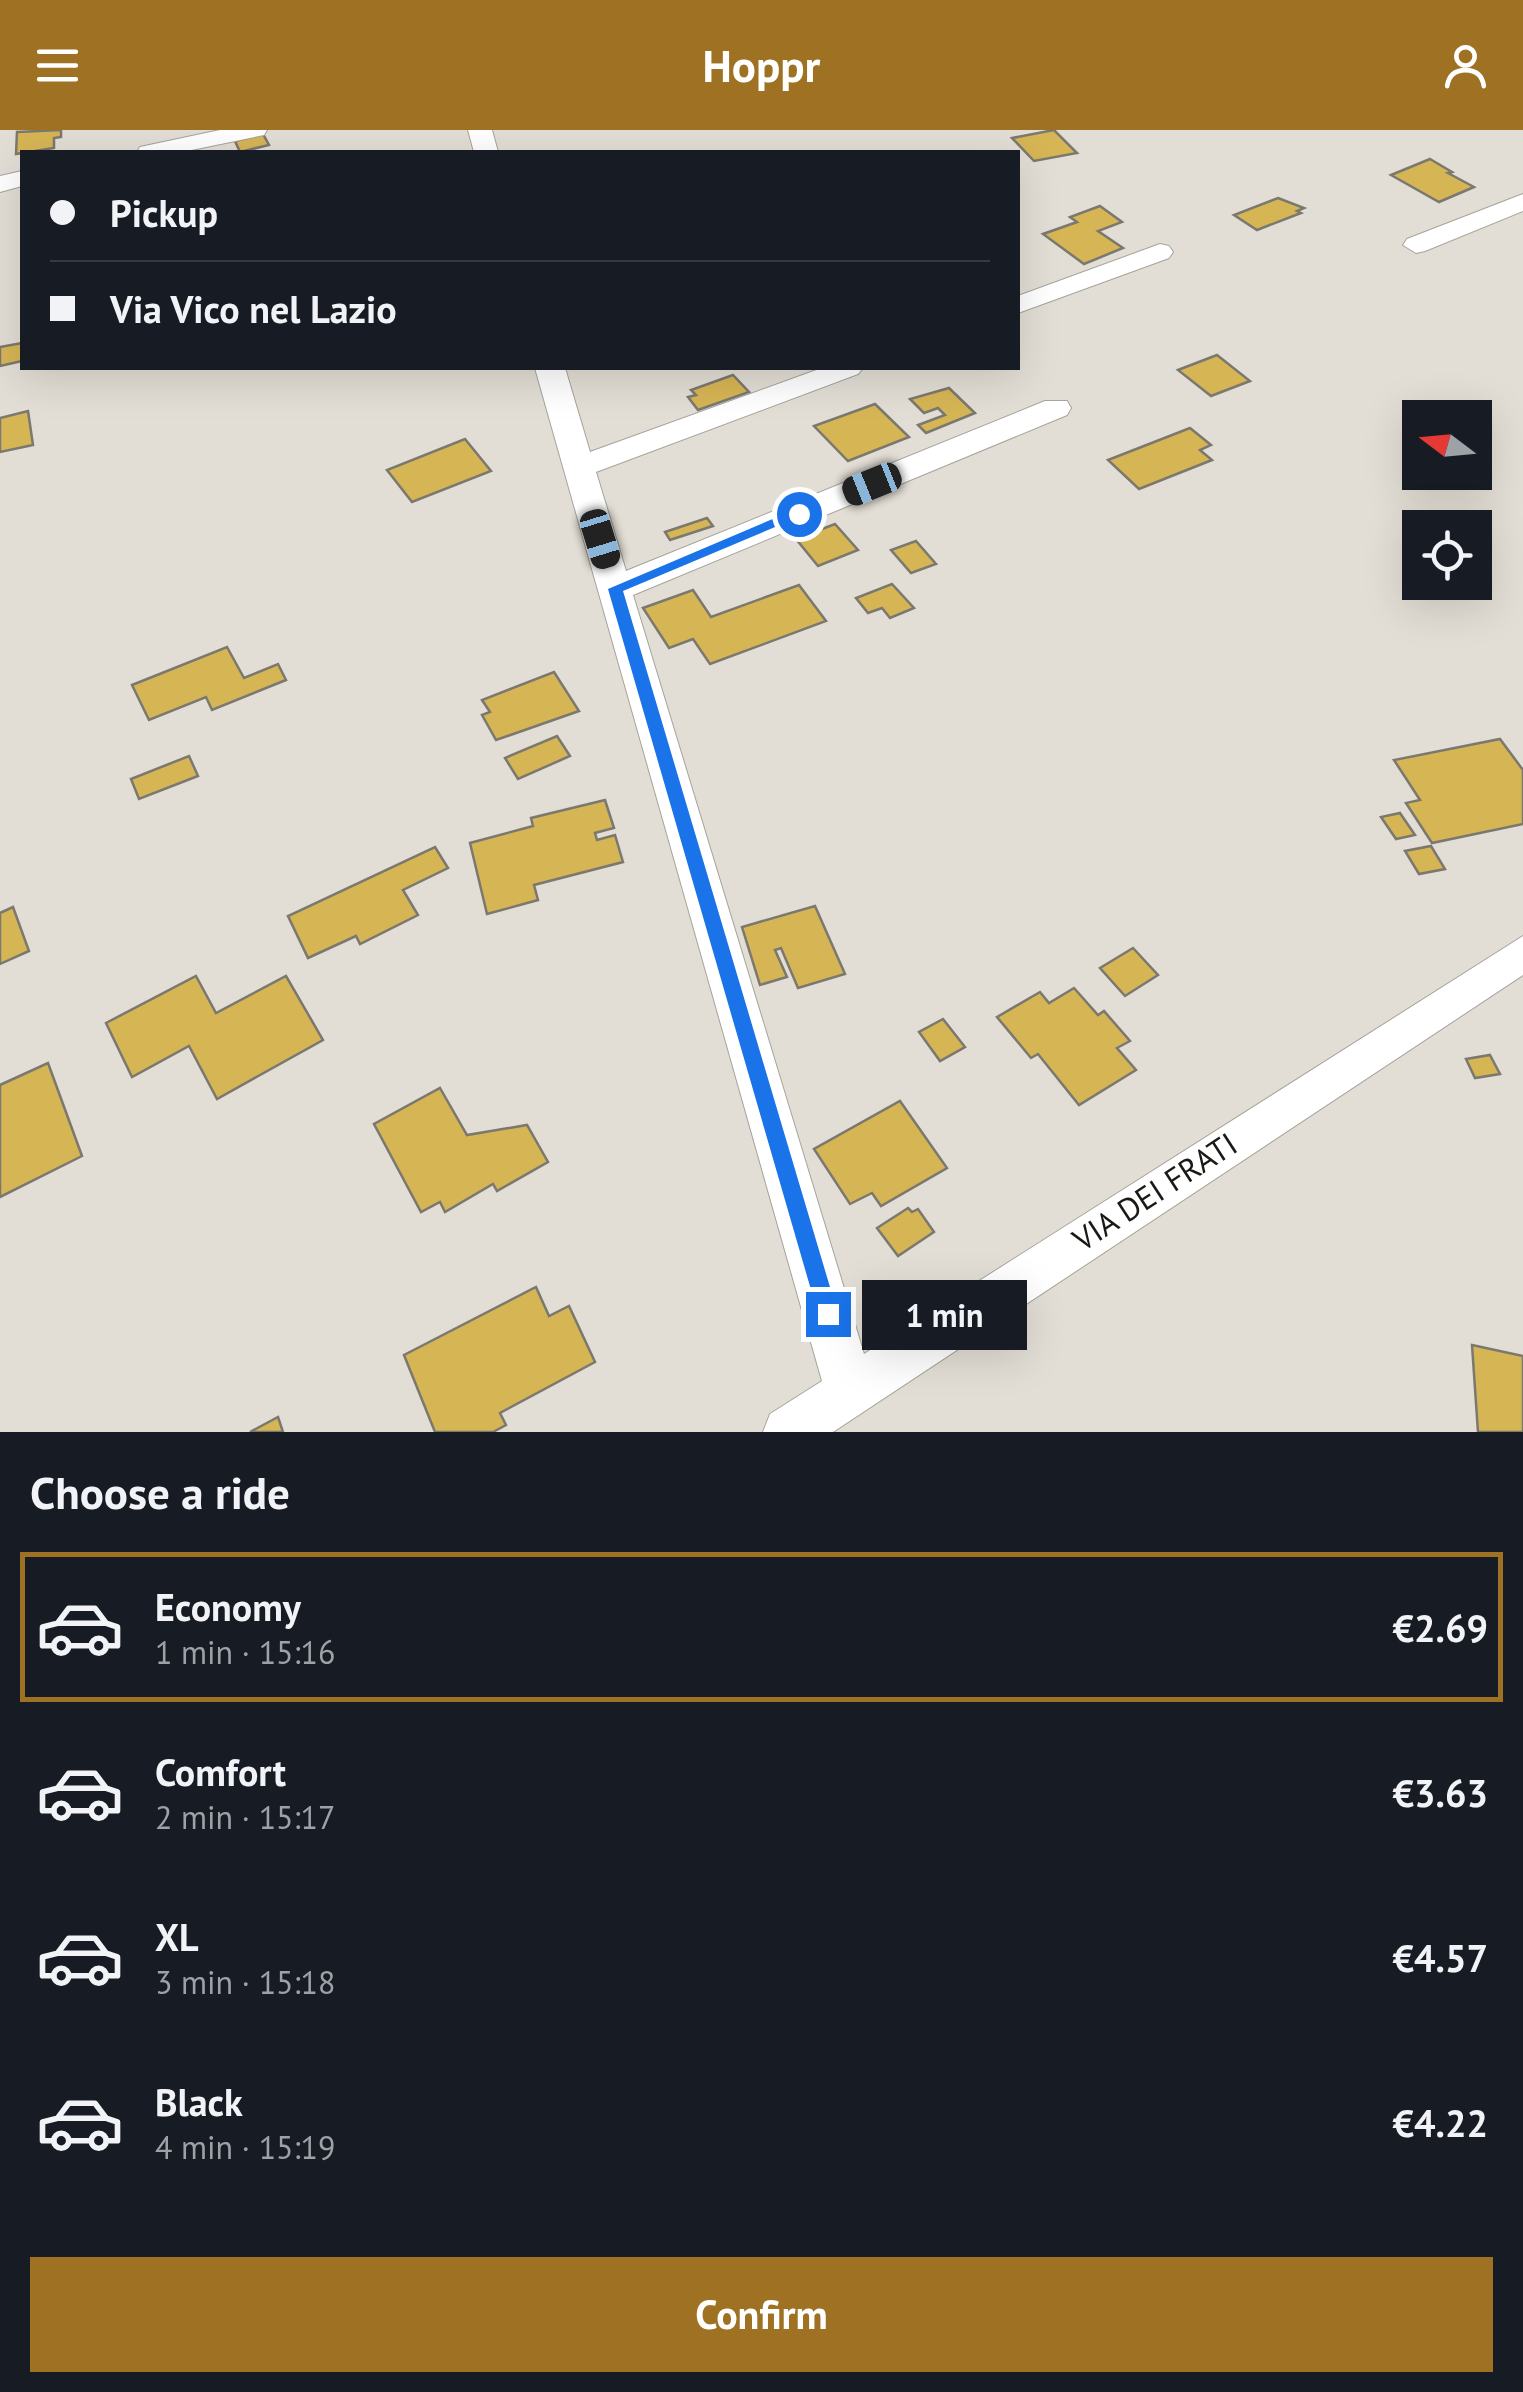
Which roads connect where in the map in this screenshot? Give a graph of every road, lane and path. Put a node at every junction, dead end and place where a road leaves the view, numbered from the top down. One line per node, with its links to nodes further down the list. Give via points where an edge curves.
1 (255, 130): 2 (street)
2 (159, 150)
3 (1523, 202): 4 (street)
4 (1416, 244)
5 (1160, 252): 6 (street)
6 (1020, 304)
7 (551, 370): 10 (street)
8 (843, 370): 10 (street)
9 (1056, 408): 11 (street)
10 (579, 467): 11 (street)
11 (615, 589): 13 (street)
12 (1523, 953): 13 (street, VIA DEI FRATI)
13 (850, 1390): 14 (street, VIA DEI FRATI)
14 (788, 1432)

